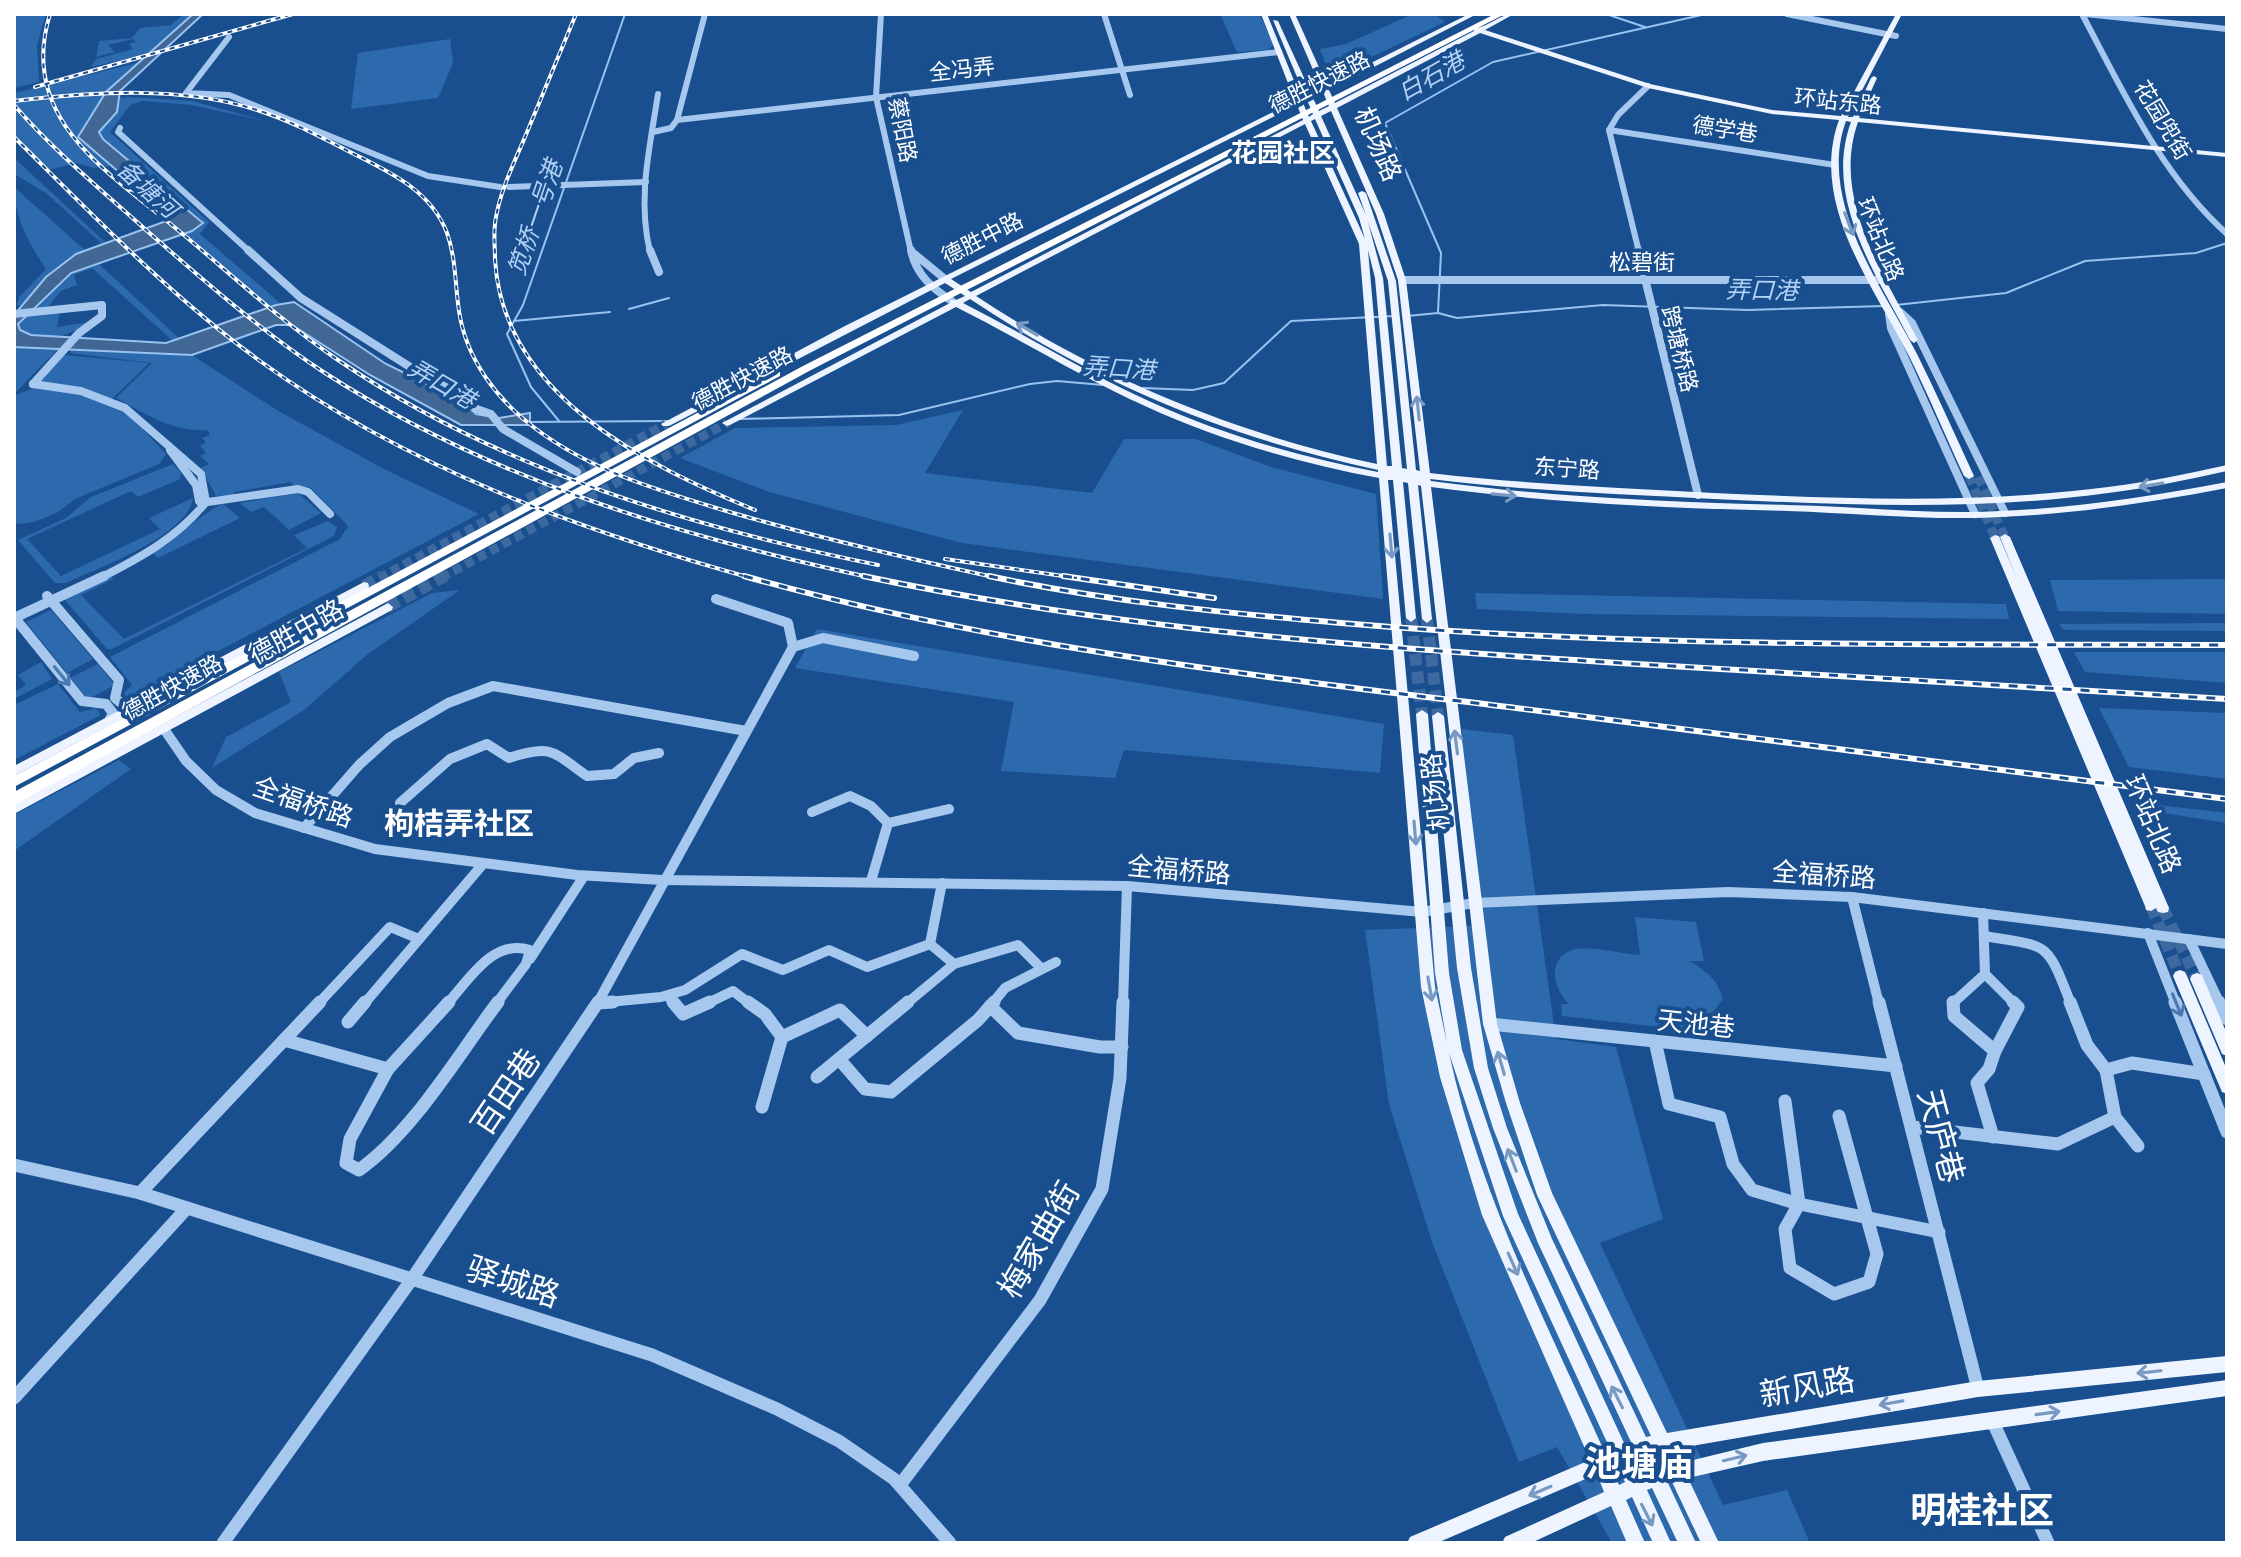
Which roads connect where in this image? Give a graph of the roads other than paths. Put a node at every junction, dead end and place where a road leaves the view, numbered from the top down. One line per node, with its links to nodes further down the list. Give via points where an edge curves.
1 (705, 14): 34 (street)
2 (881, 14): 27 (street, 蔡阳路)
3 (1104, 14): 22 (street)
4 (1264, 14): 21 (main road, 机场路)
5 (1272, 14): 24 (main road, 机场路)
6 (1289, 14): 24 (main road, 机场路)
7 (1474, 14): 14 (main road, 德胜中路)
8 (1501, 14): 91 (highway, 德胜快速路, via 821,361)
9 (1511, 14): 15 (main road, 德胜中路)
10 (1787, 14): 19 (street)
11 (1899, 14): 19 (main road, 环站北路)
12 (1908, 14): 19 (main road, 环站北路)
13 (2084, 14): 17 (street); 40 (street, 花园兜街)
14 (1465, 18): 15 (main road, 环站东路); 16 (main road, 德胜中路)
15 (1487, 20): 18 (main road, 德胜中路); 31 (main road, 环站东路, via 1539,45 1695,91); 102 (highway, 德胜快速路, via 801,361)
16 (1456, 23): 18 (main road, 环站东路); 24 (main road, 德胜中路)
17 (2227, 29)
18 (1480, 31): 23 (main road, 环站东路); 29 (main road, 德胜中路)
19 (1892, 36): 31 (main road, 环站北路); 33 (main road, 环站北路)
20 (229, 37): 47 (street, via 186,93 226,95 301,121 395,168 474,187)
21 (1279, 52): 22 (street, 全冯弄); 28 (main road, 机场路)
22 (1121, 69): 26 (street); 27 (street, 全冯弄)
23 (1648, 86): 31 (main road, 环站东路, via 1772,112); 36 (street)
24 (1318, 91): 28 (main road, 德胜中路); 29 (main road, 机场路); 30 (main road, 机场路)
25 (658, 94): 37 (street)
26 (1130, 95)
27 (876, 97): 34 (street, 全冯弄); 50 (street, 蔡阳路)
28 (1299, 100): 32 (main road, 机场路); 52 (main road, 德胜中路)
29 (1330, 108): 30 (main road, 德胜中路); 45 (main road, 机场路)
30 (1316, 114): 32 (main road, 德胜中路); 43 (main road, 机场路)
31 (1843, 118): 33 (main road, 环站东路); 44 (main road, 环站北路)
32 (1306, 119): 38 (main road, 德胜中路); 39 (main road, 机场路)
33 (1856, 119): 40 (main road, 环站东路); 55 (main road, 环站北路, via 1846,178)
34 (677, 120): 37 (street, 全冯弄, via 671,128)
35 (120, 128): 68 (street, via 118,132 301,298 465,396 503,429)
36 (1609, 130): 44 (street, 德学巷); 54 (street, 跨塘桥路)
37 (653, 132): 46 (street)
38 (1280, 133): 39 (main road, via 1296,130); 59 (main road, 德胜中路)
39 (1316, 136): 43 (main road, 机场路)
40 (2155, 144): 41 (main road, 环站东路); 42 (main road, 环站东路); 49 (street, 花园兜街, via 2197,206)
41 (2227, 148)
42 (2227, 155)
43 (1330, 157): 57 (main road, 机场路, via 1360,235); 58 (main road, 机场路, via 1363,218)
44 (1835, 165): 55 (main road, 环站北路, one-way to 55, via 1845,215)
45 (1362, 181): 53 (main road, 机场路); 72 (main road, 机场路, via 1394,305)
46 (646, 182): 48 (street); 51 (street, via 642,209 649,254)
47 (500, 187)
48 (509, 187)
49 (2227, 234)
50 (912, 252): 52 (street); 56 (street, 蔡阳路, via 920,276)
51 (659, 272)
52 (945, 279): 56 (main road, 德胜中路); 59 (main road, 东宁路)
53 (1402, 280): 54 (street, 松碧街); 72 (main road, 机场路, one-way to 53)
54 (1645, 280): 55 (street, 松碧街); 74 (street, 跨塘桥路)
55 (1877, 280): 61 (main road, 环站北路, via 1877,291); 61 (main road, 环站北路, via 1889,290)
56 (930, 286): 60 (street); 66 (main road, 德胜中路)
57 (1369, 286): 58 (main road); 63 (main road, 机场路)
58 (1380, 288): 64 (main road, 机场路)
59 (968, 295): 60 (main road, 德胜中路); 69 (main road, 东宁路, one-way to 59, via 1263,438 1160,400)
60 (953, 302): 65 (main road, 德胜中路); 69 (main road, 东宁路, via 1139,401 1255,445)
61 (1894, 313): 71 (main road, 环站北路); 75 (street, via 1912,323); 76 (street, via 1891,328)
62 (14, 314): 77 (street, via 102,305 102,316 79,333 33,384 111,400 135,415 201,474)
63 (1377, 381): 64 (main road); 69 (main road, 机场路)
64 (1390, 381): 70 (main road, 机场路)
65 (727, 423)
66 (666, 424)
67 (2227, 468): 75 (main road, 东宁路, one-way to 75, via 2111,492)
68 (577, 472)
69 (1384, 473): 70 (main road, 东宁路); 120 (main road, 机场路, one-way to 120)
70 (1399, 476): 72 (main road, 东宁路); 87 (main road, 机场路)
71 (1973, 476)
72 (1419, 479): 74 (main road, 东宁路); 80 (main road, 东宁路, one-way to 80, via 1549,499); 88 (main road, 机场路); 117 (main road, 机场路, one-way to 72)
73 (2227, 485): 78 (main road, 东宁路, via 2136,501)
74 (1698, 495): 76 (main road, 东宁路, via 1922,504)
75 (2000, 499): 76 (main road, 东宁路); 78 (street)
76 (1968, 500): 80 (street)
77 (202, 503): 79 (street, via 305,490); 83 (street, via 191,523 166,541)
78 (2005, 513): 80 (main road, 东宁路)
79 (330, 514)
80 (1975, 514)
81 (2000, 538): 119 (main road, 环站北路)
82 (364, 586): 94 (main road, 德胜中路)
83 (49, 598): 86 (street); 92 (street, via 119,680)
84 (716, 599): 89 (street, via 788,623)
85 (388, 607): 98 (main road, 德胜中路)
86 (14, 616): 93 (street, one-way to 93, via 82,701)
87 (1411, 618)
88 (1427, 619)
89 (793, 647): 90 (street, via 823,638); 99 (street, 百田巷)
90 (914, 656)
91 (221, 685): 103 (highway, 德胜快速路); 105 (highway)
92 (117, 693): 93 (street); 94 (street, via 115,698 124,706)
93 (97, 703): 97 (street, via 113,713)
94 (134, 708): 97 (main road, 德胜中路)
95 (1422, 714): 120 (main road, 机场路)
96 (1438, 716): 118 (main road, 机场路)
97 (109, 721): 101 (main road, 德胜中路)
98 (164, 729): 105 (main road, 德胜中路); 109 (street, 全福桥路, via 186,761 216,790 255,813)
99 (746, 731): 109 (street, via 493,686 448,703 390,737); 112 (street, 百田巷)
100 (659, 753): 104 (street, via 634,758 614,774 587,776 540,748 509,758 487,744 431,771)
101 (14, 771)
102 (14, 782)
103 (14, 799)
104 (400, 803)
105 (14, 809)
106 (949, 809): 108 (street)
107 (812, 812): 108 (street, via 850,796 871,806)
108 (888, 823): 113 (street)
109 (304, 828): 110 (street, 全福桥路, via 375,849)
110 (483, 864): 111 (street, 全福桥路); 124 (street)
111 (584, 876): 112 (street, 全福桥路); 129 (street)
112 (662, 880): 113 (street, 全福桥路); 136 (street, 百田巷)
113 (871, 881): 114 (street, 全福桥路)
114 (942, 883): 115 (street, 全福桥路); 126 (street)
115 (1127, 886): 120 (street, 全福桥路); 145 (street, 梅家曲街)
116 (1852, 897): 117 (street, 全福桥路, via 1728,892); 121 (street, 全福桥路); 149 (street, 天庐巷)
117 (1474, 903): 118 (street, 全福桥路); 140 (main road, 机场路)
118 (1457, 906): 120 (street, 全福桥路); 176 (main road, 机场路, one-way to 118, via 1546,1243 1500,1128 1471,1024)
119 (2157, 907)
120 (1429, 911): 177 (main road, 机场路, via 1455,1050 1491,1165); 178 (main road, 机场路, one-way to 178, via 1428,987 1469,1154 1490,1215)
121 (1983, 913): 122 (street, 全福桥路); 123 (street)
122 (2148, 933): 125 (street, 全福桥路); 152 (street, one-way to 152)
123 (1984, 936): 132 (street); 151 (street, via 2040,945 2054,961 2087,1045)
124 (419, 939): 139 (street); 143 (street, via 390,927)
125 (2189, 939): 127 (street, 全福桥路); 138 (street)
126 (930, 944): 130 (street); 135 (street, via 867,967 829,950 783,970 742,954 726,960 695,986)
127 (2227, 944)
128 (1056, 962): 131 (street)
129 (526, 964): 150 (street, via 530,950 517,945 488,958); 150 (street, via 417,1109 359,1170 346,1163 345,1149)
130 (954, 964): 131 (street, via 1018,945); 141 (street)
131 (1042, 969): 137 (street, via 1005,988)
132 (1985, 974): 147 (street, via 2018,1007); 147 (street, via 1952,1002 1954,1016)
133 (2180, 976): 154 (main road)
134 (2197, 979): 146 (main road)
135 (668, 996): 136 (street); 142 (street, via 683,1014 733,991 765,1014)
136 (598, 1003): 169 (street, 百田巷)
137 (990, 1006): 145 (street, via 1018,1033); 148 (street, via 891,1092 865,1089)
138 (2227, 1019)
139 (348, 1022)
140 (1490, 1024): 144 (street, 天池巷); 175 (main road, 机场路, one-way to 140, via 1545,1195)
141 (867, 1036): 142 (street, via 840,1010); 148 (street)
142 (782, 1037): 156 (street)
143 (284, 1040): 150 (street); 164 (street)
144 (1655, 1041): 149 (street, 天池巷); 165 (street, via 1669,1104 1720,1117 1733,1164 1752,1190)
145 (1122, 1047): 181 (street, 梅家曲街, via 1118,1110 1102,1189 1085,1225 1040,1300)
146 (2227, 1050)
147 (1995, 1051): 161 (street, via 1977,1083)
148 (839, 1059): 153 (street)
149 (1896, 1066): 159 (street, 天庐巷)
150 (388, 1069)
151 (2106, 1070): 152 (street, via 2132,1063); 158 (street)
152 (2204, 1074): 160 (street)
153 (817, 1077)
154 (2227, 1087)
155 (1785, 1101): 165 (street)
156 (762, 1107)
157 (1839, 1116): 167 (street)
158 (2115, 1117): 161 (street, via 2058,1144); 162 (street)
159 (1912, 1127): 161 (street); 168 (street, 天庐巷)
160 (2227, 1132)
161 (1993, 1137)
162 (2138, 1146)
163 (14, 1165): 164 (street, 驿城路)
164 (140, 1193): 166 (street, 驿城路)
165 (1799, 1204): 167 (street); 167 (street, via 1785,1229 1790,1268 1834,1294 1869,1282 1877,1254)
166 (187, 1208): 169 (street, 驿城路); 173 (street)
167 (1865, 1217): 168 (street)
168 (1939, 1232): 172 (street, 天庐巷)
169 (412, 1279): 181 (street, 驿城路, via 652,1355 839,1441); 184 (street, 百田巷)
170 (2227, 1364): 172 (main road, 新风路, one-way to 172)
171 (2227, 1388): 174 (main road, 新风路, one-way to 171)
172 (1978, 1389): 175 (main road, 新风路, one-way to 175)
173 (14, 1398)
174 (1992, 1420): 179 (main road, 新风路, one-way to 174, via 1763,1452); 192 (street)
175 (1664, 1442): 176 (main road, 新风路); 179 (main road, 机场路)
176 (1642, 1446): 177 (main road, 新风路); 180 (main road, 机场路)
177 (1619, 1453): 178 (main road, 新风路); 182 (main road, 机场路)
178 (1602, 1462): 183 (main road, 机场路); 186 (main road, 新风路, one-way to 186)
179 (1678, 1471): 180 (main road, 新风路); 191 (main road, 机场路)
180 (1656, 1477): 182 (main road, 新风路); 190 (main road, 机场路)
181 (900, 1485): 185 (street, 驿城路)
182 (1633, 1486): 183 (main road, 新风路); 189 (main road, 机场路, one-way to 189)
183 (1614, 1494): 187 (main road, 新风路); 188 (main road, 机场路)
184 (223, 1543)
185 (950, 1543)
186 (1416, 1543)
187 (1511, 1543)
188 (1636, 1543)
189 (1662, 1543)
190 (1687, 1543)
191 (1710, 1543)
192 (2048, 1543)

